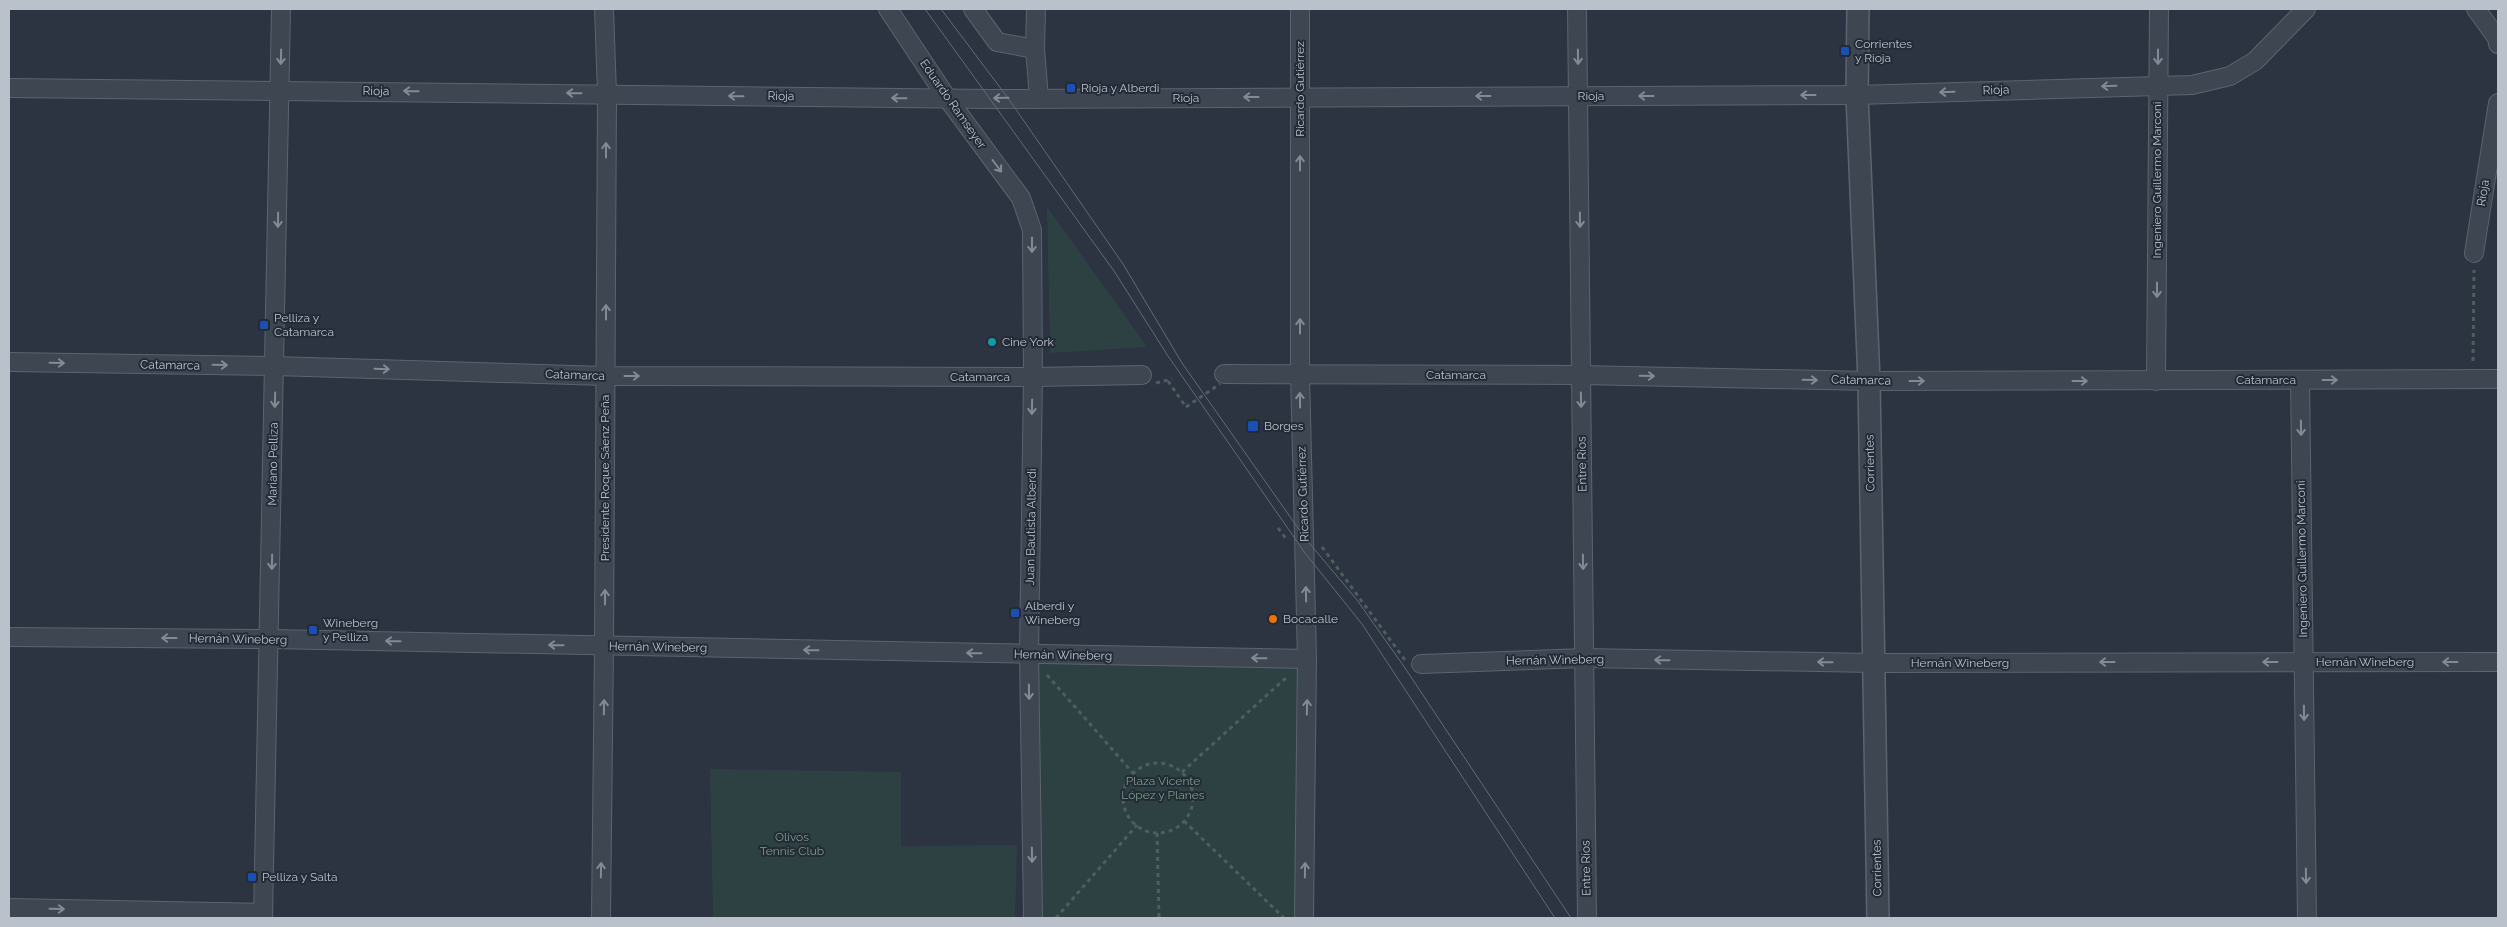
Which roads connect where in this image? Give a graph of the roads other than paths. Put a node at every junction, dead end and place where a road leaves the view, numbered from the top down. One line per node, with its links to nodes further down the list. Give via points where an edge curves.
1 (281, 9): 16 (street, Mariano Pelliza, one-way to 16)
2 (604, 9): 17 (street, Presidente Roque Sáenz Peña)
3 (888, 9): 21 (street, Eduardo Ramseyer)
4 (974, 9): 13 (street, via 997,42)
5 (1036, 9): 13 (street)
6 (1300, 9): 20 (street, Ricardo Gutiérrez)
7 (1577, 9): 19 (street, Entre Ríos, one-way to 19)
8 (1858, 9): 18 (street, Corrientes)
9 (2158, 9): 14 (street, Ingeniero Guillermo Marconi, one-way to 14)
10 (2306, 9): 14 (street, Rioja, via 2255,61 2230,76 2192,84)
11 (2476, 9): 12 (street)
12 (2498, 44)
13 (1035, 49): 22 (street)
14 (2158, 84): 18 (street, Rioja, one-way to 18); 34 (street, Ingeniero Guillermo Marconi, one-way to 34)
15 (9, 88): 16 (street, Rioja)
16 (280, 89): 17 (street, Rioja, one-way to 16); 27 (street, Mariano Pelliza, one-way to 27)
17 (606, 94): 21 (street, Rioja, one-way to 17); 31 (street, Presidente Roque Sáenz Peña, one-way to 17)
18 (1857, 95): 19 (street, Rioja, one-way to 19); 37 (street, Corrientes)
19 (1578, 96): 20 (street, Rioja, one-way to 20); 30 (street, Entre Ríos, one-way to 30)
20 (1300, 97): 22 (street, Rioja, one-way to 22); 29 (street, Ricardo Gutiérrez, one-way to 20)
21 (947, 98): 22 (street, Rioja, one-way to 21); 24 (street, Eduardo Ramseyer, one-way to 24)
22 (1038, 98)
23 (2498, 103): 25 (street, Rioja)
24 (1021, 198): 32 (street, Juan Bautista Alberdi, one-way to 32, via 1032,230)
25 (2474, 253)
26 (9, 362): 27 (street, Catamarca, one-way to 27)
27 (275, 366): 31 (street, Catamarca, one-way to 31); 39 (street, Mariano Pelliza, one-way to 39)
28 (1142, 374): 32 (street, Catamarca)
29 (1300, 374): 30 (street, Catamarca); 33 (street, Catamarca); 43 (street, Ricardo Gutiérrez, one-way to 29)
30 (1581, 375): 37 (street, Catamarca, one-way to 37); 42 (street, Entre Ríos, one-way to 42)
31 (605, 376): 32 (street, Catamarca, one-way to 32); 40 (street, Presidente Roque Sáenz Peña, one-way to 31)
32 (1033, 377): 41 (street, Juan Bautista Alberdi, one-way to 41)
33 (1222, 379)
34 (2156, 380): 35 (street, Catamarca); 37 (street, Catamarca, one-way to 34)
35 (2300, 380): 36 (street, Catamarca, one-way to 36); 44 (street, Ingeniero Guillermo Marconi, one-way to 44)
36 (2498, 380)
37 (1869, 381): 46 (street, Corrientes)
38 (9, 637): 39 (street, Hernán Wineberg, one-way to 38)
39 (270, 639): 40 (street, Hernán Wineberg, one-way to 39); 49 (street, Mariano Pelliza)
40 (604, 646): 41 (street, Hernán Wineberg, one-way to 40); 50 (street, Presidente Roque Sáenz Peña, one-way to 40)
41 (1029, 654): 43 (street, Hernán Wineberg, one-way to 41); 51 (street, Juan Bautista Alberdi, one-way to 51)
42 (1584, 658): 46 (street, Hernán Wineberg, one-way to 42); 47 (street, Hernán Wineberg); 53 (street, Entre Ríos)
43 (1307, 659): 52 (street, Ricardo Gutiérrez, one-way to 43)
44 (2304, 662): 45 (street, Hernán Wineberg, one-way to 44); 46 (street, Hernán Wineberg, one-way to 46); 55 (street, Ingeniero Guillermo Marconi, one-way to 55)
45 (2498, 662)
46 (1874, 663): 54 (street, Corrientes)
47 (1421, 664)
48 (9, 908): 49 (street, one-way to 49)
49 (263, 915)
50 (601, 918)
51 (1033, 918)
52 (1304, 918)
53 (1587, 918)
54 (1878, 918)
55 (2306, 918)

